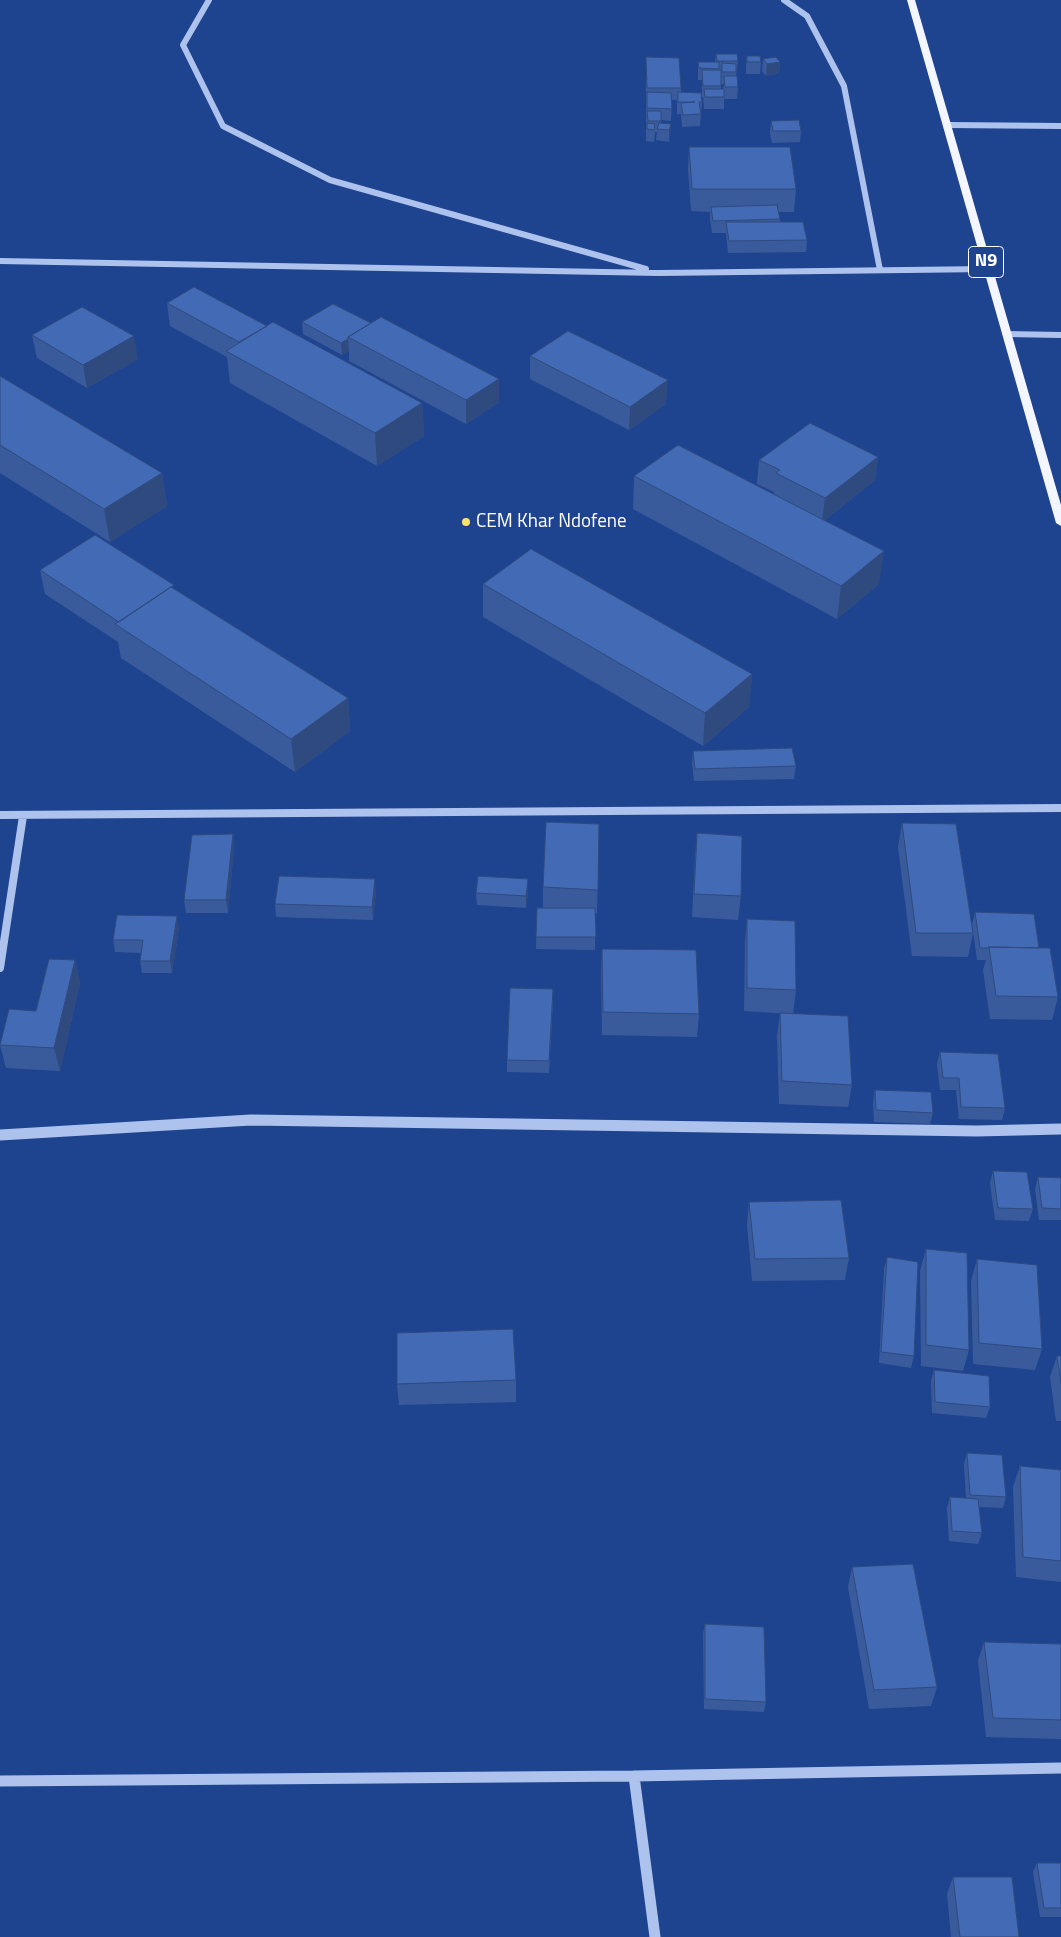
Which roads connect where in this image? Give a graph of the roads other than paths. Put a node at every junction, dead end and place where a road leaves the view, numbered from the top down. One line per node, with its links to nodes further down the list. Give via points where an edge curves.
1 (209, 0): 9 (street, via 183,45 223,126 330,180)
2 (784, 0): 8 (street, via 807,16 844,86)
3 (911, 0): 4 (main road, N9)
4 (948, 124): 5 (street); 7 (main road, N9)
5 (1061, 126)
6 (0, 261): 9 (street)
7 (988, 269): 8 (street); 10 (main road, N9)
8 (880, 270): 9 (street)
9 (659, 273)
10 (1006, 334): 11 (street); 12 (main road, N9)
11 (1061, 335)
12 (1061, 523)
13 (1061, 808): 15 (street)
14 (0, 815): 15 (street)
15 (23, 816): 16 (street)
16 (0, 968)
17 (1061, 1129): 18 (street, via 977,1131 251,1120)
18 (0, 1135)
19 (1061, 1768): 20 (street)
20 (634, 1776): 21 (street); 22 (street)
21 (0, 1782)
22 (655, 1937)

